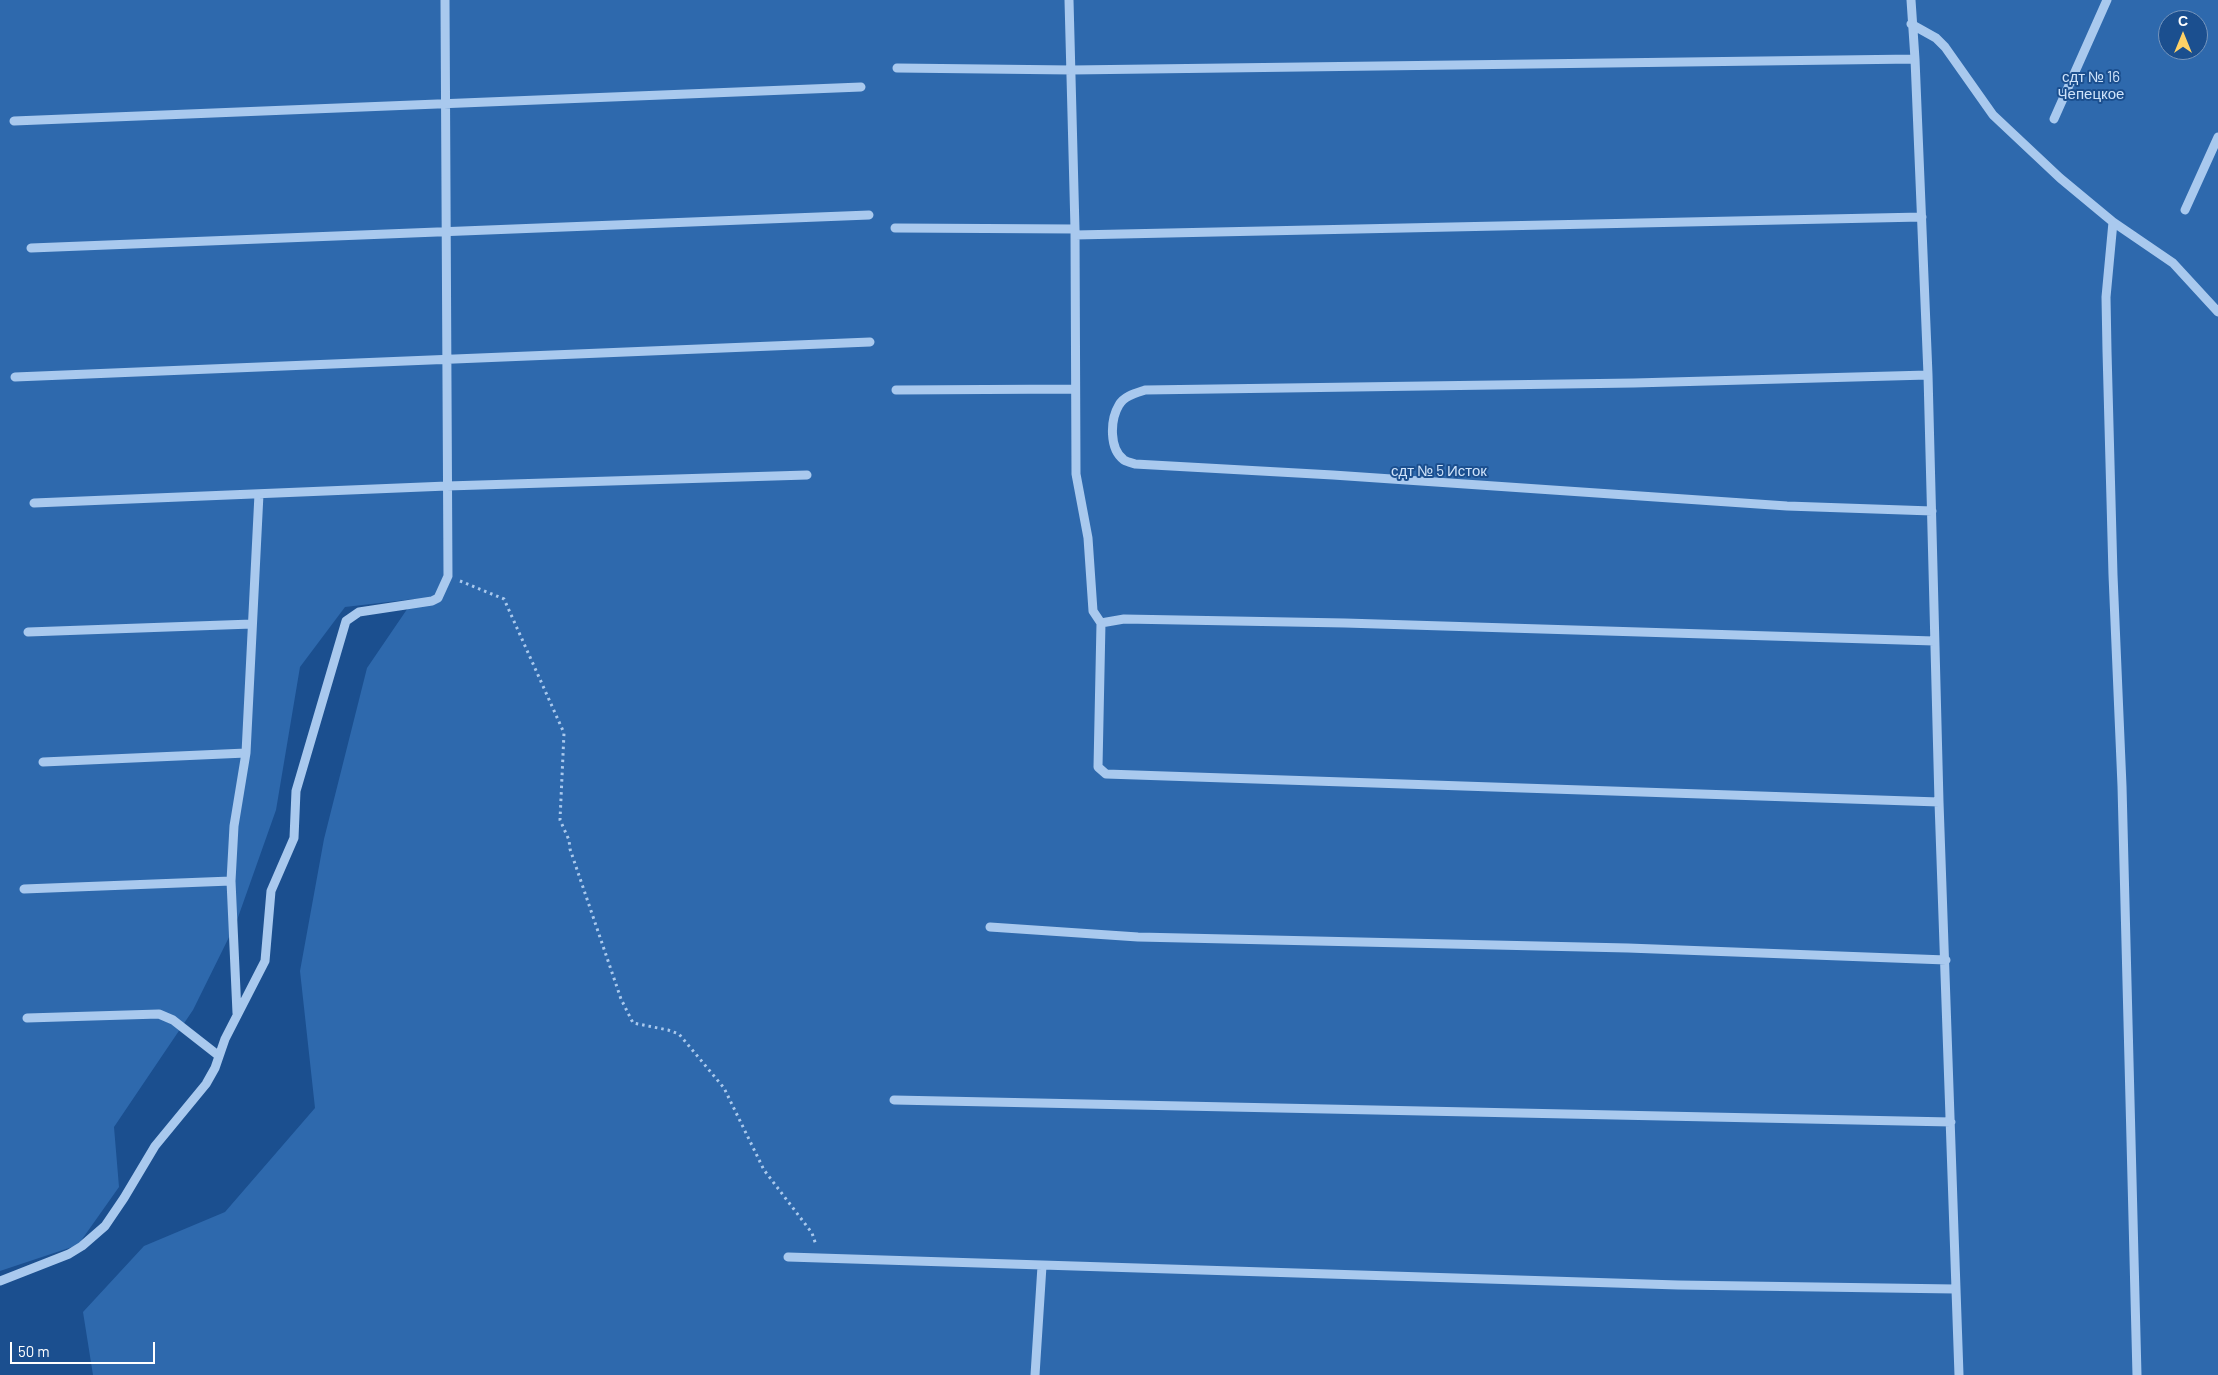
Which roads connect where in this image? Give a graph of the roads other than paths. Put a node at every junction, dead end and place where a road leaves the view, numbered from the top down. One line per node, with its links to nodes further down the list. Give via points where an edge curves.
1 (445, 0): 10 (street)
2 (1069, 0): 8 (street)
3 (1911, 0): 5 (street)
4 (2107, 0): 11 (street)
5 (1911, 24): 6 (street); 17 (street, via 1936,38 1993,115 2060,178)
6 (1915, 59): 8 (street); 16 (street)
7 (897, 68): 8 (street)
8 (1072, 70): 20 (street)
9 (861, 86): 10 (street)
10 (445, 104): 12 (street); 19 (street)
11 (2054, 119)
12 (14, 121)
13 (2218, 137): 14 (street)
14 (2185, 210)
15 (869, 215): 19 (street)
16 (1922, 217): 20 (street); 25 (street)
17 (2114, 222): 22 (street, via 2172,263); 56 (street, via 2106,297 2107,351)
18 (895, 228): 20 (street)
19 (446, 231): 21 (street); 24 (street)
20 (1074, 232): 27 (street)
21 (31, 248)
22 (2218, 312)
23 (870, 342): 24 (street)
24 (448, 359): 26 (street); 30 (street)
25 (1928, 375): 33 (street); 33 (street, via 1145,390 1119,404 1113,440 1124,460 1135,464 1787,506)
26 (15, 377)
27 (1075, 389): 28 (street); 34 (street, via 1076,474 1088,538 1093,611)
28 (896, 390)
29 (807, 475): 30 (street)
30 (447, 486): 31 (street); 45 (street, via 448,576 438,598 359,612 346,621 296,791 294,838 271,891 265,962)
31 (259, 494): 32 (street); 35 (street)
32 (34, 503)
33 (1932, 511): 37 (street)
34 (1101, 623): 37 (street, via 1124,619 1346,623); 40 (street, via 1098,766 1106,774)
35 (252, 624): 36 (street); 38 (street)
36 (28, 632)
37 (1934, 641): 40 (street)
38 (246, 753): 39 (street); 41 (street, via 234,826)
39 (43, 762)
40 (1939, 802): 44 (street)
41 (231, 881): 42 (street); 45 (street)
42 (24, 889)
43 (990, 927): 44 (street, via 1138,937 1628,948)
44 (1946, 960): 49 (street)
45 (237, 1015): 47 (street)
46 (27, 1018): 47 (street, via 159,1014 174,1020)
47 (219, 1056): 52 (street, via 206,1084 155,1146 105,1226 69,1254)
48 (894, 1100): 49 (street)
49 (1951, 1122): 53 (street)
50 (788, 1257): 51 (street)
51 (1042, 1266): 53 (street, via 1678,1285); 54 (street)
52 (0, 1281)
53 (1955, 1289): 55 (street)
54 (1035, 1375)
55 (1959, 1375)
56 (2137, 1375)

